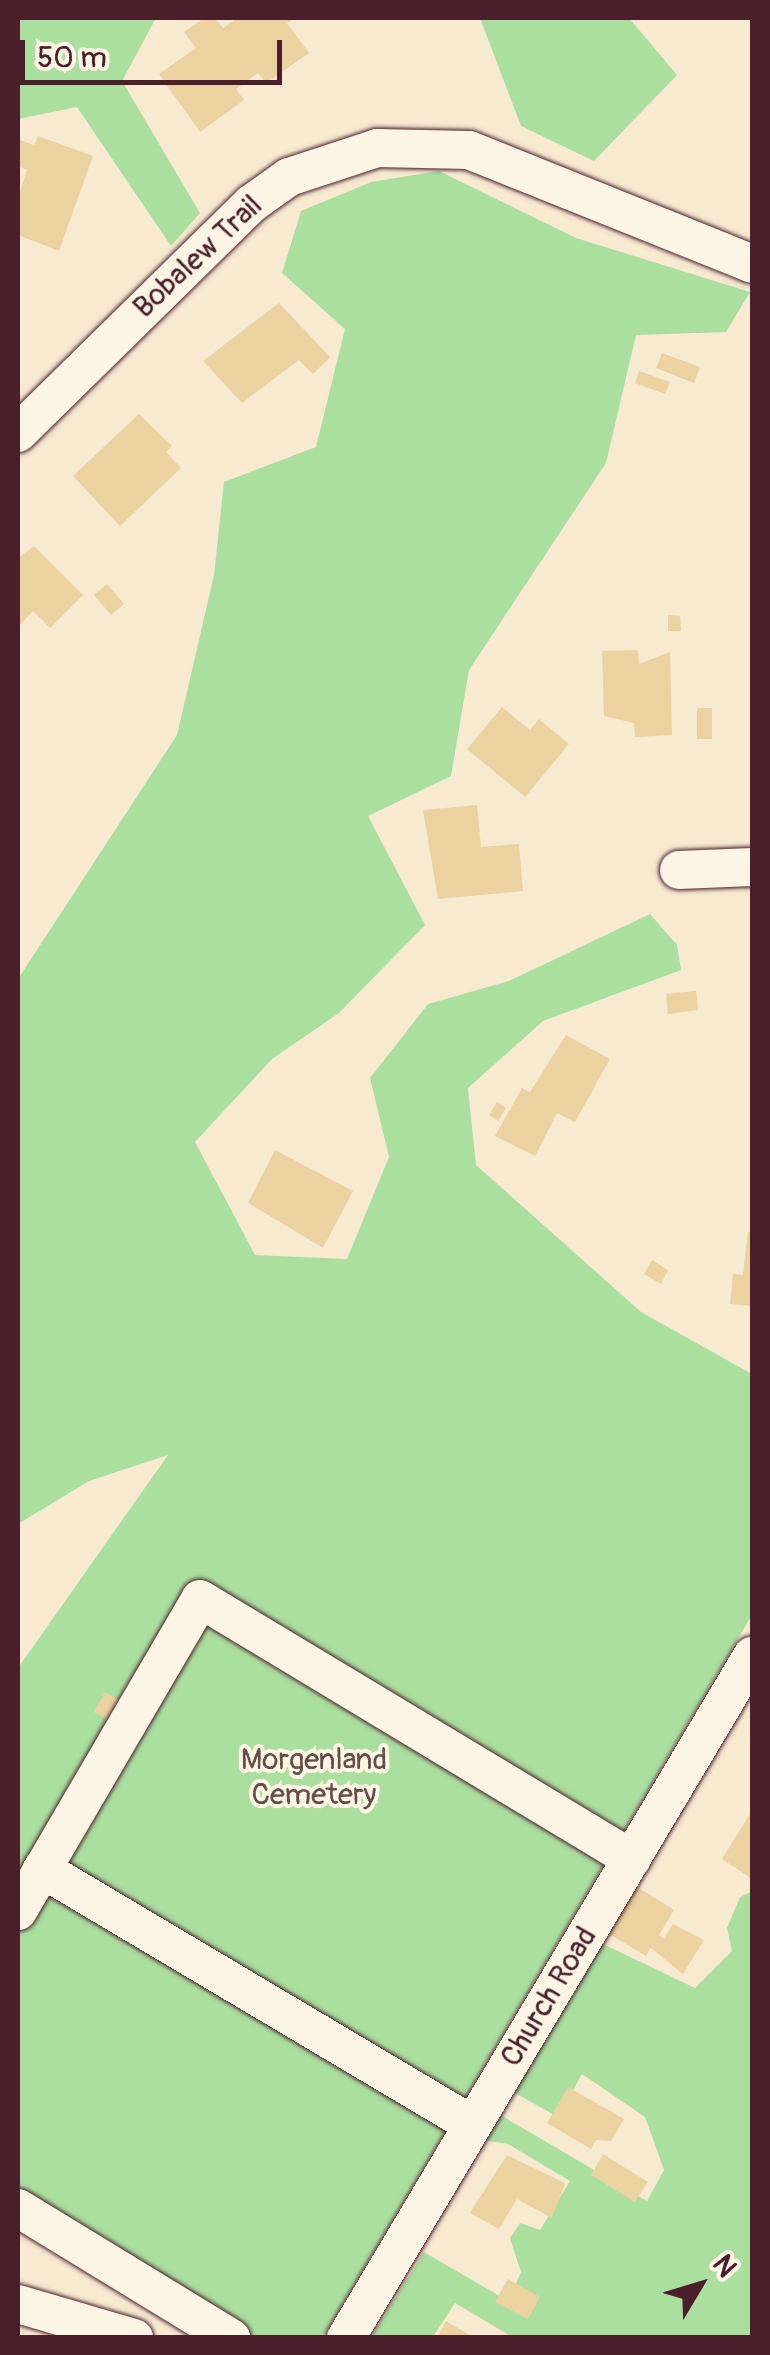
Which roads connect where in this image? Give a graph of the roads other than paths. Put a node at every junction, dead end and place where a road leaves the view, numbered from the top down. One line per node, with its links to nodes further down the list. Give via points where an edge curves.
1 (752, 264): 2 (street, Bobalew Trail, via 469,150 377,148 303,171 251,204)
2 (18, 434)
3 (752, 867): 4 (street)
4 (679, 870)
5 (752, 1656): 6 (street, Church Road)
6 (632, 1859): 7 (street, via 200,1599); 9 (street, Church Road)
7 (42, 1869): 8 (street); 9 (street)
8 (18, 1911)
9 (473, 2125): 14 (street, Church Road)
10 (18, 2208): 13 (street)
11 (18, 2304): 12 (street)
12 (134, 2338)
13 (231, 2338)
14 (346, 2338)

